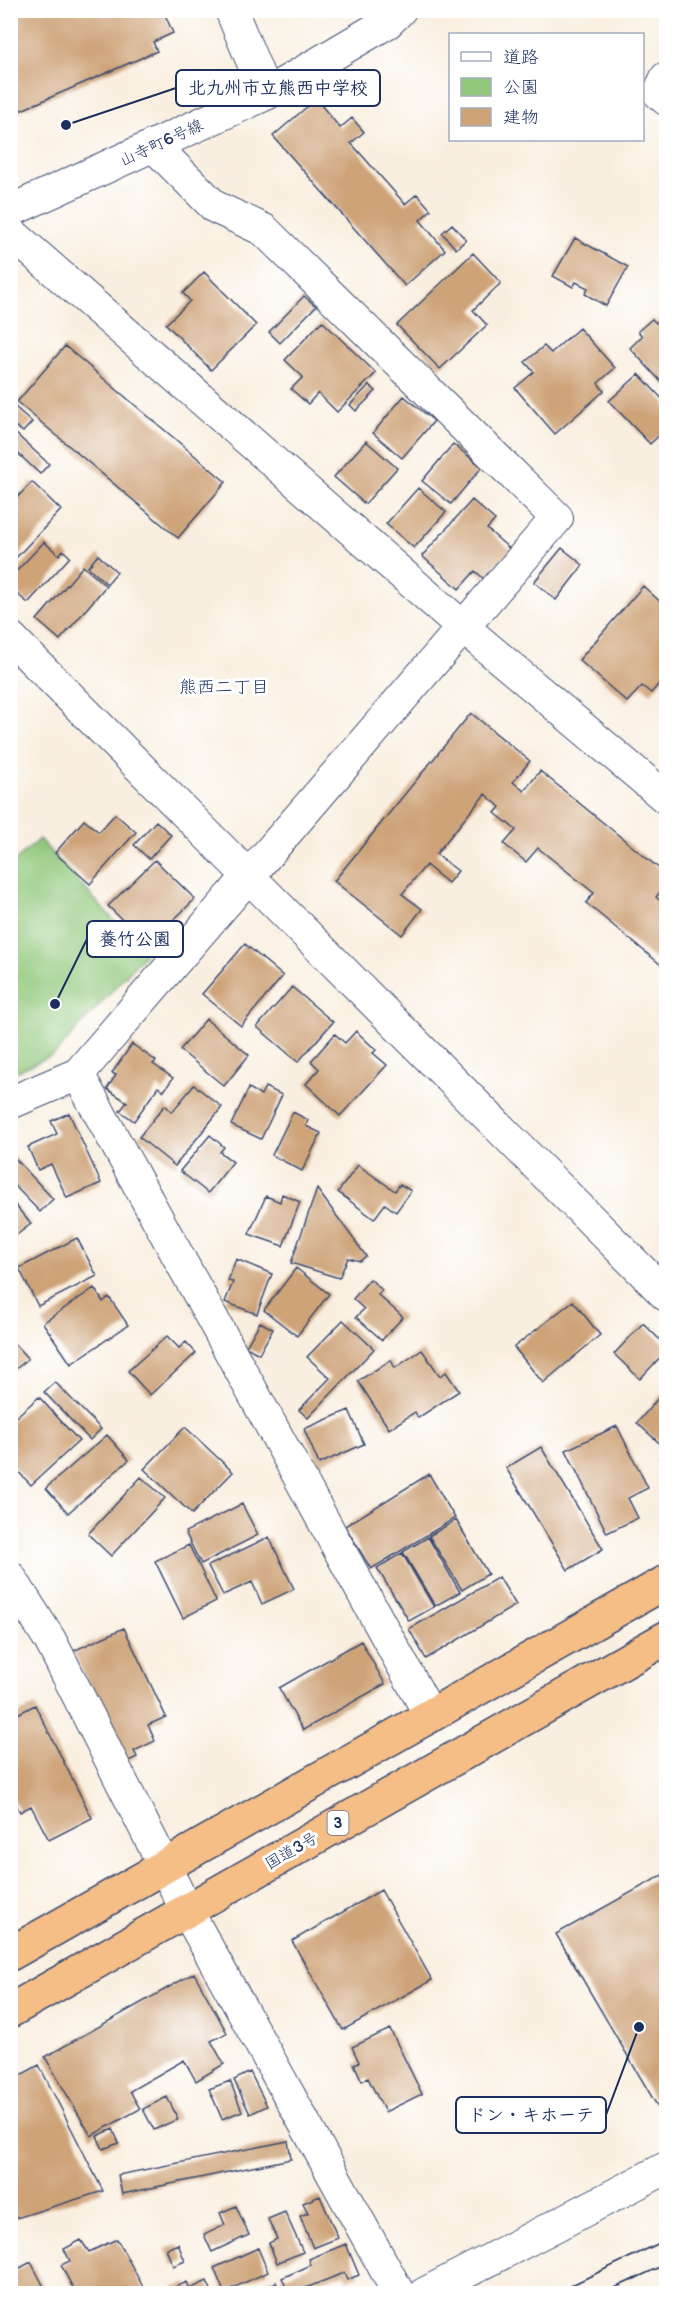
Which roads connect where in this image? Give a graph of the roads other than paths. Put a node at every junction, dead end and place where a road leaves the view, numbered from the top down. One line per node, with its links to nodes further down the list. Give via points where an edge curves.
1 (231, 10): 4 (street)
2 (400, 10): 4 (street, 山寺町6号線, via 388,22)
3 (666, 78): 5 (street, via 659,93)
4 (266, 94): 6 (street, 山寺町6号線)
5 (666, 99)
6 (153, 145): 7 (street, 山寺町6号線); 9 (street, via 214,207 264,230 557,518)
7 (10, 212)
8 (10, 232): 9 (street)
9 (464, 628): 11 (street); 12 (street)
10 (10, 637): 12 (street)
11 (666, 798)
12 (250, 877): 13 (street); 15 (street)
13 (78, 1074): 14 (street); 19 (street)
14 (10, 1103)
15 (666, 1295)
16 (10, 1577): 20 (street, via 50,1640)
17 (666, 1582): 19 (highway)
18 (666, 1638): 21 (highway, 国道3号 / 3)
19 (430, 1715): 20 (highway)
20 (165, 1866): 21 (street); 22 (highway)
21 (186, 1909): 23 (highway, 国道3号 / 3); 25 (street)
22 (10, 1954)
23 (10, 2011)
24 (666, 2168): 26 (street)
25 (399, 2294)
26 (424, 2294)

